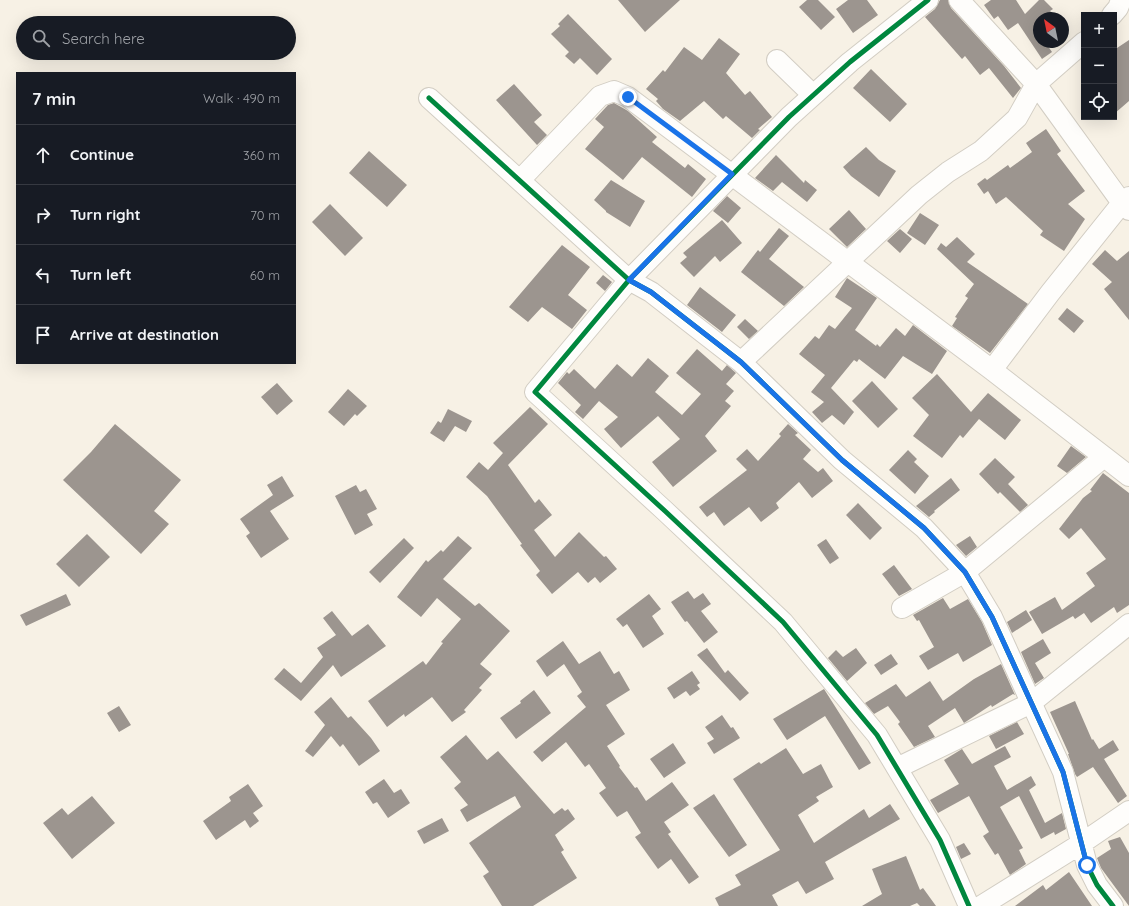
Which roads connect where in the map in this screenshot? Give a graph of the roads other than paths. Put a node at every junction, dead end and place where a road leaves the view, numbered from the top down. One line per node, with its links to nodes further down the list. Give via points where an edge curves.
1 (928, 0): 8 (street, via 850,62)
2 (959, 0): 7 (street)
3 (1120, 0): 4 (street)
4 (1115, 12)
5 (1081, 45): 7 (street)
6 (777, 60): 8 (street)
7 (1036, 84): 12 (street); 13 (street, via 1017,118 981,151 919,195)
8 (814, 95): 10 (street)
9 (429, 98): 11 (street)
10 (732, 174): 11 (street, via 628,97 614,91 600,96); 13 (street); 14 (street)
11 (520, 180): 14 (street)
12 (1127, 204): 16 (street, via 1050,293)
13 (848, 262): 15 (street); 16 (street)
14 (629, 280): 15 (street, via 651,292); 23 (street, via 535,392 783,622 878,735)
15 (741, 362): 19 (street, via 842,460 924,528)
16 (992, 370): 17 (street)
17 (1104, 457): 18 (street); 19 (street)
18 (1129, 476)
19 (965, 572): 20 (street); 22 (street, via 992,617)
20 (902, 608)
21 (1129, 624): 22 (street)
22 (1031, 702): 23 (street); 25 (street, via 1063,772)
23 (897, 768): 26 (street, via 940,840)
24 (1129, 811): 25 (street)
25 (1082, 843): 27 (street); 28 (street, via 1087,865 1097,885)
26 (969, 906)
27 (981, 906)
28 (1113, 906)

